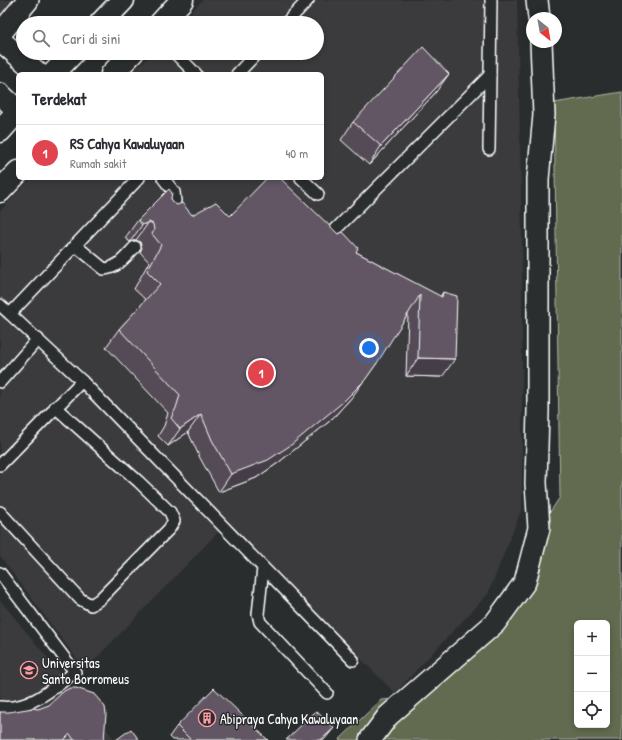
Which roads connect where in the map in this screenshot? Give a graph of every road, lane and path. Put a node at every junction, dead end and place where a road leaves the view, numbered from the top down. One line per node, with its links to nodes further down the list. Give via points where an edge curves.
1 (28, 0): 11 (street)
2 (123, 0): 8 (main road)
3 (182, 0): 9 (main road)
4 (308, 0): 10 (lane)
5 (491, 0): 25 (lane)
6 (537, 0): 7 (street)
7 (538, 12)
8 (108, 16)
9 (167, 16)
10 (293, 16)
11 (0, 34)
12 (0, 40): 14 (street)
13 (541, 48): 55 (street, via 544,115 538,179 536,483 539,528 524,582 495,623 388,716)
14 (16, 54)
15 (23, 60): 20 (street)
16 (66, 60): 21 (main road)
17 (125, 60): 22 (main road)
18 (182, 60): 23 (lane)
19 (250, 60): 24 (lane)
20 (37, 72)
21 (55, 72)
22 (114, 72)
23 (194, 72)
24 (239, 72)
25 (490, 75): 30 (lane); 38 (lane)
26 (0, 94): 27 (street)
27 (16, 109)
28 (16, 113): 29 (main road)
29 (0, 131)
30 (489, 149)
31 (16, 174): 35 (main road)
32 (136, 180): 39 (lane)
33 (165, 180): 37 (lane, via 174,192 175,201)
34 (303, 180): 36 (lane)
35 (0, 191)
36 (318, 194)
37 (166, 216)
38 (332, 232)
39 (75, 245): 40 (lane, via 104,269 113,268); 42 (lane)
40 (135, 248)
41 (0, 305): 42 (lane)
42 (10, 314): 43 (lane)
43 (38, 339): 44 (lane); 45 (lane)
44 (82, 381): 46 (lane); 49 (lane)
45 (0, 382)
46 (55, 407): 47 (lane); 48 (lane, via 170,512 174,521 100,599 91,605 80,600)
47 (0, 465)
48 (0, 512)
49 (263, 568): 52 (lane); 53 (lane, via 258,614 260,622)
50 (0, 573): 51 (lane)
51 (4, 586): 54 (lane, via 75,672 33,701)
52 (353, 660)
53 (327, 693)
54 (0, 708)
55 (370, 740)

